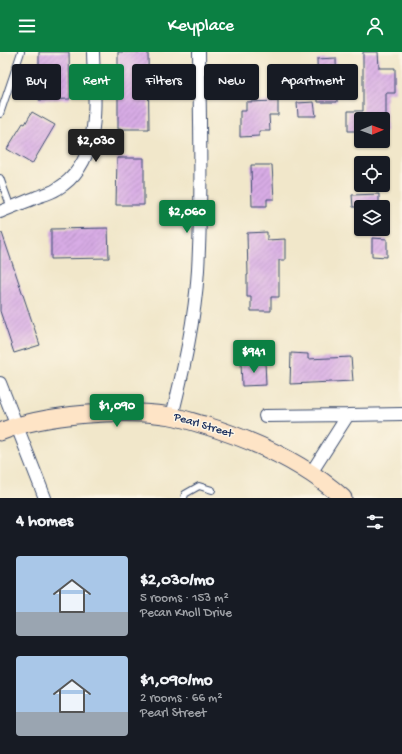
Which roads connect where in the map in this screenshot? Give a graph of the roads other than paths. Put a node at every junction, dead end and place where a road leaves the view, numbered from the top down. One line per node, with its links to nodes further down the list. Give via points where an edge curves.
1 (21, 52): 4 (lane)
2 (94, 52): 6 (street, via 94,124 91,143 85,157 78,170 56,190)
3 (199, 52): 11 (street, via 198,271 189,336)
4 (0, 114)
5 (0, 178): 6 (lane)
6 (12, 208): 7 (street)
7 (0, 212)
8 (0, 384): 13 (street)
9 (402, 414): 10 (street)
10 (348, 415): 12 (street); 15 (street)
11 (172, 416): 13 (street, Pearl Street, via 128,413 82,415); 15 (street, Pearl Street, via 240,438)
12 (265, 416)
13 (16, 426): 14 (street, Pearl Street); 17 (street)
14 (0, 432)
15 (311, 473): 19 (street, Pearl Street)
16 (212, 490): 18 (lane, via 199,486 185,494)
17 (45, 498)
18 (184, 498)
19 (343, 498)

